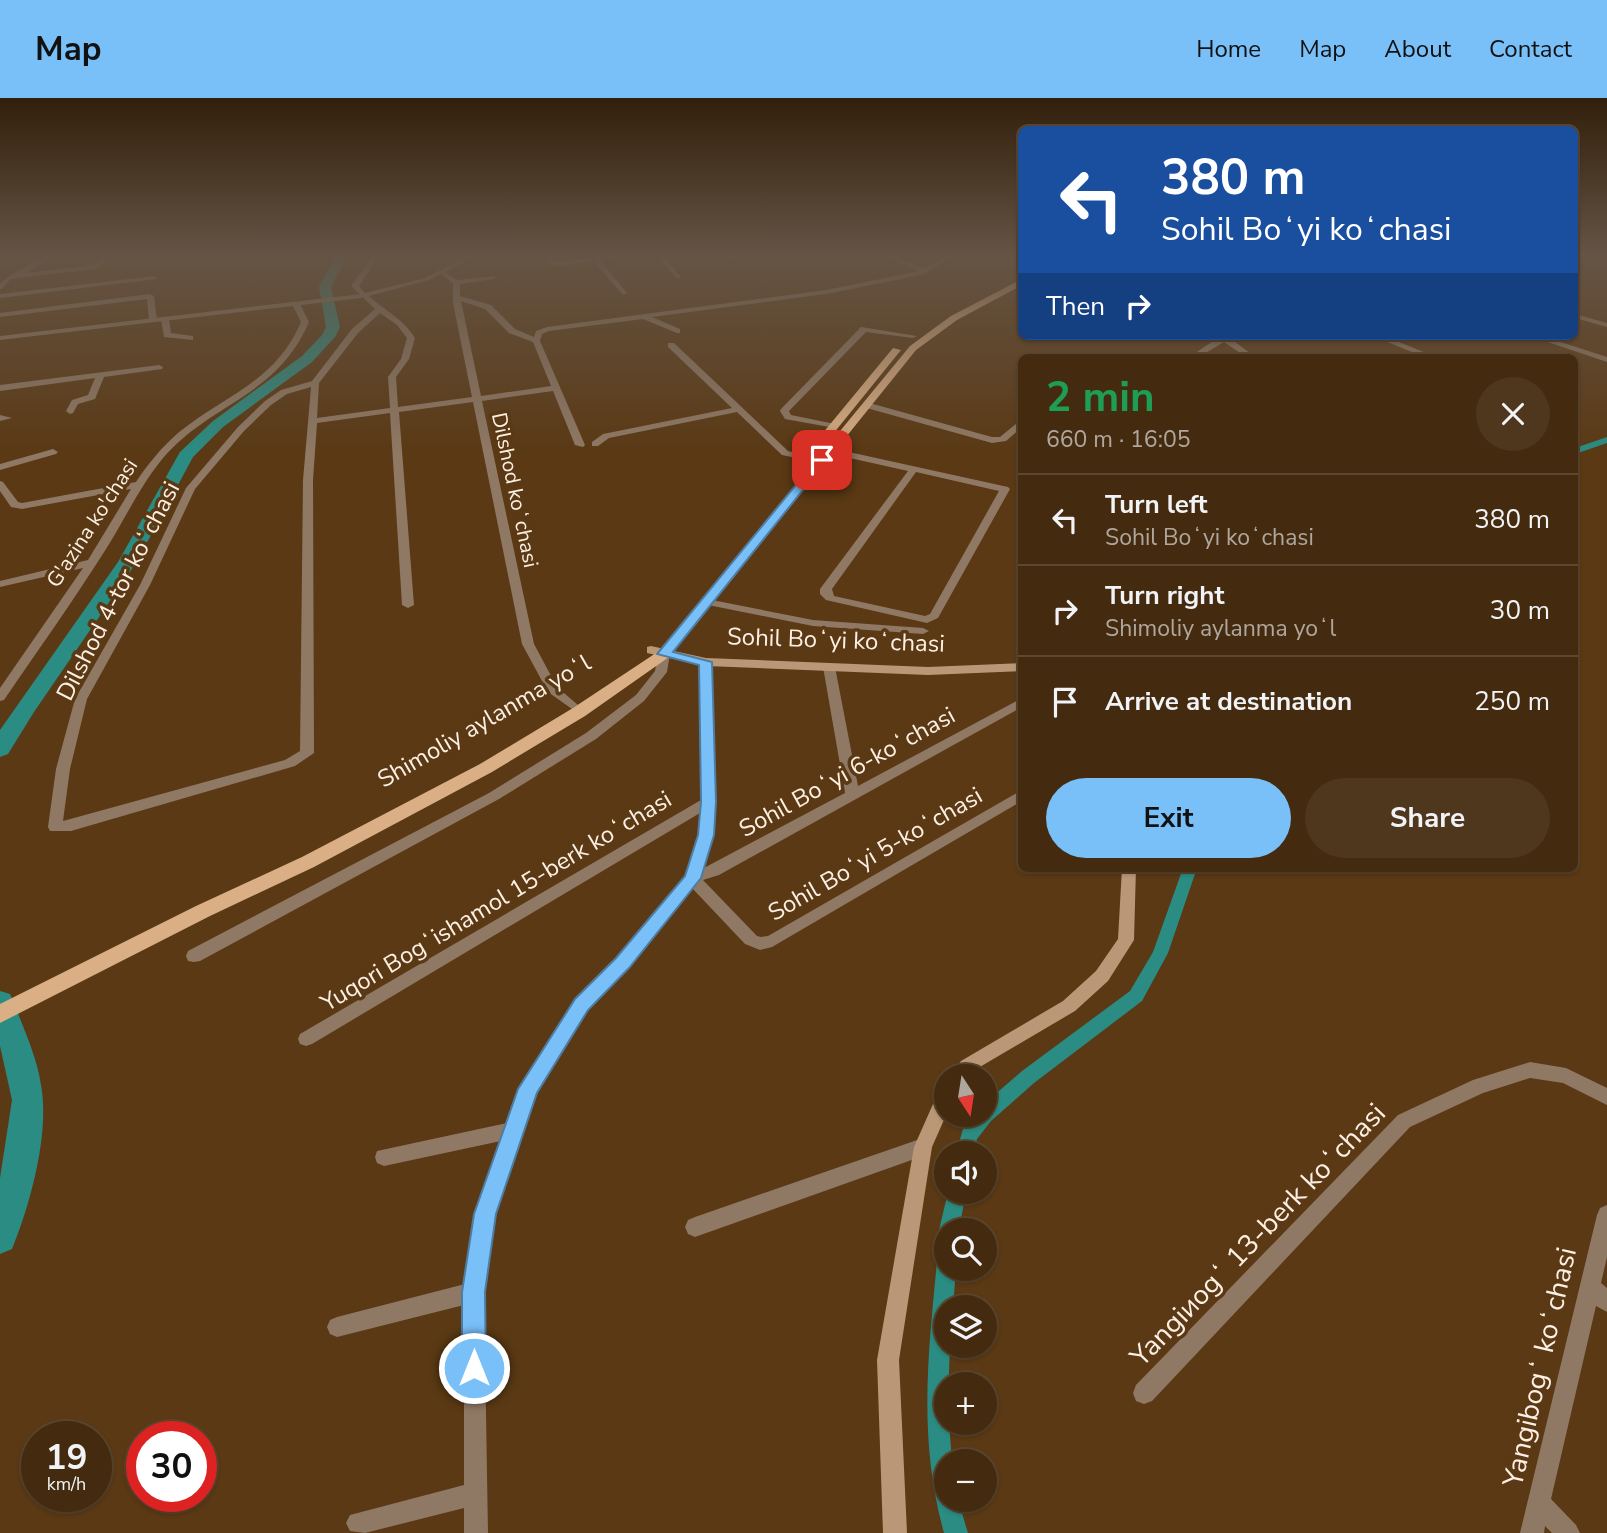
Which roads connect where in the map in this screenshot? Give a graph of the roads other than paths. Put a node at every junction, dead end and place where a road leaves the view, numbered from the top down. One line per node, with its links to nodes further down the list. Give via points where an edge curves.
1 (165, 319): 17 (street, via 167,335)
2 (153, 320): 16 (street)
3 (304, 320): 48 (street, G'azina ko'chasi, via 300,342 270,373 166,449)
4 (368, 320): 30 (street)
5 (395, 320): 36 (street, via 405,325 411,338 405,359 392,377)
6 (461, 320): 33 (street, Dilshod koʻchasi)
7 (502, 320): 22 (street)
8 (612, 320): 22 (street, via 547,329)
9 (651, 320): 14 (street)
10 (934, 320): 15 (main road, Shimoliy aylanma yoʻl)
11 (951, 320): 34 (main road, Shimoliy aylanma yoʻl, via 913,348)
12 (1589, 320): 13 (street)
13 (1607, 325)
14 (677, 331)
15 (913, 336): 39 (main road, Shimoliy aylanma yoʻl, via 895,350); 39 (street, via 864,329 784,411 788,417)
16 (0, 338)
17 (190, 338)
18 (1221, 340): 24 (street)
19 (1230, 340): 25 (street)
20 (1388, 340): 26 (street)
21 (1546, 340): 27 (street)
22 (536, 341): 32 (street)
23 (671, 345): 35 (street)
24 (1199, 354)
25 (1247, 354)
26 (1424, 354)
27 (1607, 360)
28 (159, 367): 29 (street)
29 (102, 374): 31 (street); 37 (street, via 92,397 75,402)
30 (315, 383): 38 (street, Dilshod 4-tor koʻchasi); 38 (street, Dilshod 4-tor koʻchasi, via 284,392 268,403 191,488 145,584 81,699 63,769 55,827 290,763 307,753)
31 (0, 388)
32 (555, 388): 33 (street); 42 (street)
33 (477, 399): 36 (street); 60 (street, Dilshod koʻchasi, via 528,644 552,689)
34 (866, 405): 40 (street, via 992,440 1003,439); 44 (main road, Shimoliy aylanma yoʻl)
35 (740, 409): 41 (street, via 606,436); 44 (street, via 785,453)
36 (394, 410): 38 (street); 52 (street)
37 (70, 411)
38 (312, 421)
39 (832, 426): 44 (main road, Shimoliy aylanma yoʻl)
40 (1018, 426)
41 (595, 444)
42 (580, 445)
43 (53, 452): 45 (street)
44 (818, 453): 46 (street); 51 (main road, Shimoliy aylanma yoʻl); 54 (main road, Shimoliy aylanma yoʻl)
45 (0, 467)
46 (914, 469): 46 (street, via 1006,492 933,616 917,620 830,598 826,589)
47 (0, 484): 48 (street, via 15,505 22,506)
48 (137, 485): 49 (street, G'azina ko'chasi)
49 (90, 563): 50 (street); 58 (street, G'azina ko'chasi)
50 (0, 584)
51 (706, 602): 53 (street, via 813,623); 54 (main road, Shimoliy aylanma yoʻl)
52 (408, 605)
53 (923, 631)
54 (657, 652): 55 (main road, Sohil Boʻyi koʻchasi); 60 (main road, Shimoliy aylanma yoʻl); 66 (main road, Shimoliy aylanma yoʻl, via 579,712 486,768 296,868); 67 (street, via 661,672 640,698 590,736 494,796)
55 (705, 662): 56 (main road, Sohil Boʻyi koʻchasi); 63 (street)
56 (830, 667): 57 (main road, Sohil Boʻyi koʻchasi, via 928,671); 61 (street)
57 (1018, 667)
58 (0, 697)
59 (1018, 704): 61 (street, Sohil Boʻyi 6-koʻchasi)
60 (572, 705): 66 (main road, Shimoliy aylanma yoʻl, via 453,774 248,880)
61 (852, 793): 65 (street, Sohil Boʻyi 6-koʻchasi, via 714,871)
62 (1018, 797): 65 (street, Sohil Boʻyi 5-koʻchasi, via 760,944)
63 (708, 802): 65 (street, via 706,835); 69 (street, Yuqori Bogʻishamol 15-berk koʻchasi)
64 (1129, 872): 70 (main road, via 1126,940 1102,976 1069,1006)
65 (692, 878): 73 (street, via 582,1005 528,1089)
66 (203, 911): 68 (main road, Shimoliy aylanma yoʻl)
67 (194, 956)
68 (0, 1014)
69 (306, 1039)
70 (970, 1064)
71 (1607, 1097): 82 (street, Yangiиogʻ 13-berk koʻchasi, via 1566,1076 1530,1070 1479,1086 1404,1121)
72 (934, 1122): 74 (main road)
73 (514, 1130): 75 (street); 79 (street, via 485,1214)
74 (923, 1147): 77 (street); 87 (main road, via 888,1360)
75 (384, 1157)
76 (1607, 1215): 78 (street, Yangibogʻ koʻchasi)
77 (695, 1227)
78 (1590, 1287): 80 (street); 84 (street, Yangibogʻ koʻchasi)
79 (474, 1292): 81 (street); 83 (street)
80 (1607, 1302)
81 (337, 1327)
82 (1144, 1393)
83 (475, 1494): 85 (street); 86 (street)
84 (1539, 1503): 88 (street, Yangibogʻ koʻchasi); 89 (street)
85 (358, 1523)
86 (476, 1533)
87 (895, 1533)
88 (1532, 1533)
89 (1569, 1533)

